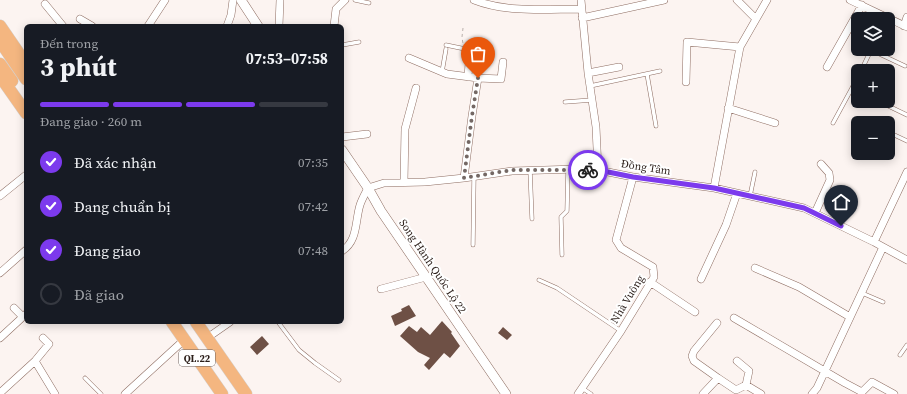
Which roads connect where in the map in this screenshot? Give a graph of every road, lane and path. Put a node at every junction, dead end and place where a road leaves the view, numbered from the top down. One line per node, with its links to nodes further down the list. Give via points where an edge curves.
1 (165, 0): 23 (street)
2 (232, 0): 24 (street)
3 (241, 0): 25 (street)
4 (280, 0): 26 (street)
5 (345, 0): 27 (street, via 336,9)
6 (355, 0): 13 (lane)
7 (474, 0): 14 (street)
8 (581, 0): 16 (street)
9 (664, 0): 18 (street)
10 (737, 0): 19 (street)
11 (767, 0): 19 (street)
12 (857, 2): 29 (street); 43 (street)
13 (369, 3)
14 (500, 3): 16 (street, via 513,9)
15 (46, 4): 21 (street)
16 (581, 9): 18 (street)
17 (907, 17): 29 (street)
18 (582, 18): 46 (street)
19 (756, 19): 34 (street)
20 (80, 20): 22 (street)
21 (61, 24)
22 (88, 24)
23 (149, 24)
24 (228, 24)
25 (257, 24)
26 (279, 24)
27 (334, 24)
28 (0, 26): 37 (highway)
29 (905, 26)
30 (463, 28): 35 (path, via 463,45)
31 (0, 41): 49 (highway)
32 (359, 42): 33 (lane)
33 (344, 45)
34 (740, 47): 52 (street, via 687,42); 59 (street)
35 (470, 50): 45 (lane, via 446,47); 50 (street)
36 (409, 58): 45 (street)
37 (24, 61)
38 (503, 62): 51 (street, via 502,79)
39 (0, 64): 56 (highway)
40 (864, 64): 41 (lane, via 871,50)
41 (905, 66)
42 (618, 67): 46 (street)
43 (827, 67)
44 (660, 71): 47 (lane)
45 (442, 72): 50 (street)
46 (588, 73): 53 (street)
47 (647, 74): 53 (lane); 65 (lane)
48 (0, 76): 61 (highway)
49 (24, 76)
50 (468, 77): 51 (street)
51 (478, 78): 80 (street)
52 (686, 82)
53 (590, 86): 57 (street)
54 (416, 88): 81 (street, via 405,129)
55 (851, 90): 64 (lane)
56 (24, 98)
57 (592, 100): 58 (lane); 74 (street)
58 (565, 102)
59 (728, 108): 63 (street); 83 (street)
60 (892, 108): 62 (lane)
61 (24, 110)
62 (907, 115)
63 (775, 123)
64 (833, 123)
65 (656, 126)
66 (367, 134): 68 (street)
67 (895, 135): 69 (lane)
68 (344, 137)
69 (907, 141)
70 (344, 153): 82 (street, Song Hành Quốc Lộ 22)
71 (821, 164): 87 (street, via 830,173 830,180)
72 (568, 169): 73 (street, Đồng Tâm); 74 (street, Đồng Tâm); 94 (lane, via 567,211 561,217)
73 (530, 170): 77 (street, Đồng Tâm); 88 (lane)
74 (598, 170): 79 (street, Đồng Tâm)
75 (755, 172): 86 (lane)
76 (907, 172): 89 (street)
77 (474, 176): 80 (street, Đồng Tâm); 90 (lane)
78 (24, 177): 85 (street)
79 (633, 177): 83 (street, Đồng Tâm); 101 (street, Nhà Vuông, via 616,240 621,248 653,267 654,276)
80 (464, 178): 81 (street, Đồng Tâm)
81 (404, 182): 82 (street, Đồng Tâm, via 384,183)
82 (368, 188): 92 (street, via 360,206 354,238); 98 (street, Song Hành Quốc Lộ 22)
83 (714, 188): 84 (street, Đồng Tâm)
84 (737, 193): 86 (street, Đồng Tâm); 99 (street)
85 (0, 196)
86 (750, 196): 87 (street, Đồng Tâm, via 804,208)
87 (815, 213): 89 (street, Đồng Tâm)
88 (532, 219)
89 (874, 242): 91 (street, Đồng Tâm)
90 (473, 245)
91 (882, 247): 95 (street, Đồng Tâm); 103 (street)
92 (344, 250)
93 (24, 252): 97 (street)
94 (562, 255)
95 (907, 260)
96 (755, 268): 108 (street, via 799,287)
97 (0, 273)
98 (426, 277): 102 (street); 141 (street, Song Hành Quốc Lộ 22)
99 (701, 279)
100 (539, 280): 117 (lane, via 557,288)
101 (650, 282): 106 (street); 117 (street, Nhà Vuông)
102 (381, 289)
103 (861, 293): 104 (lane); 108 (street)
104 (882, 302)
105 (14, 308): 107 (street)
106 (695, 312)
107 (24, 315): 119 (street)
108 (850, 317): 126 (street)
109 (734, 318): 126 (street)
110 (718, 323): 128 (street, via 692,356 694,361)
111 (173, 324): 121 (highway, QL.22)
112 (182, 324): 138 (highway, QL.22)
113 (198, 324): 118 (highway, QL.22)
114 (207, 324): 118 (highway, QL.22)
115 (227, 324): 118 (street)
116 (280, 324): 129 (lane, via 299,350)
117 (621, 331): 131 (street, Nhà Vuông)
118 (210, 335): 139 (highway, QL.22); 140 (highway, QL.22)
119 (0, 338)
120 (43, 338): 124 (street, via 49,344)
121 (184, 340): 136 (street); 137 (highway, QL.22)
122 (907, 346): 123 (lane)
123 (900, 355)
124 (35, 361): 132 (street); 134 (street)
125 (737, 361): 130 (street, via 749,371)
126 (824, 370): 133 (street); 145 (street)
127 (85, 378): 135 (lane)
128 (718, 378): 130 (street, via 736,390); 143 (street)
129 (339, 380)
130 (746, 385): 144 (street)
131 (580, 391): 142 (lane)
132 (0, 393)
133 (862, 393): 146 (street, via 872,382)
134 (55, 394)
135 (101, 394)
136 (125, 394)
137 (222, 394)
138 (231, 394)
139 (246, 394)
140 (256, 394)
141 (506, 394)
142 (591, 394)
143 (703, 394)
144 (762, 394)
145 (812, 394)
146 (894, 394)

